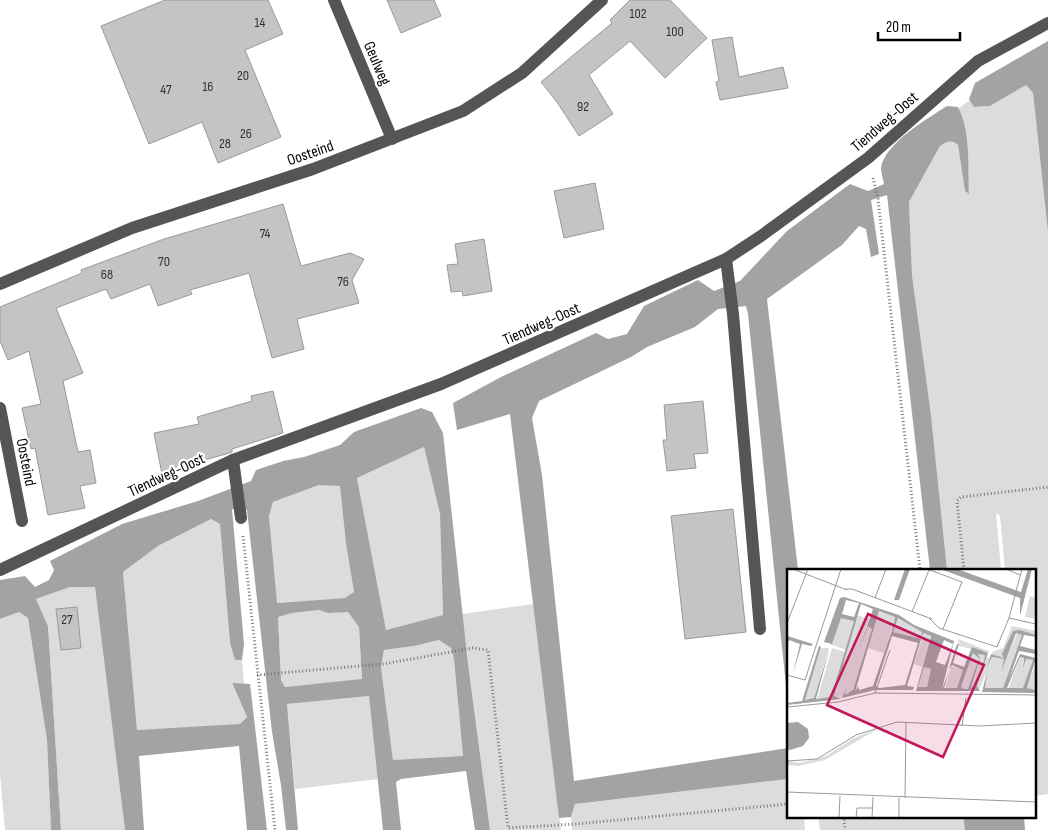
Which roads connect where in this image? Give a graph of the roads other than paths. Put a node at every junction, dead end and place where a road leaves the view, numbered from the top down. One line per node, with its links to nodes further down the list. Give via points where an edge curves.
1 (334, 0): 4 (street, Geulweg)
2 (602, 0): 4 (street, Oosteind, via 514,78 463,111)
3 (1048, 23): 5 (street, Tiendweg-Oost, via 978,61 868,158)
4 (392, 139): 6 (street, Oosteind, via 313,169 132,228)
5 (727, 264): 8 (street, Tiendweg-Oost, via 441,384); 12 (street)
6 (0, 284)
7 (0, 408): 10 (street, Oosteind)
8 (233, 460): 9 (street); 11 (street, Tiendweg-Oost)
9 (241, 518)
10 (22, 521)
11 (0, 570)
12 (760, 629)

